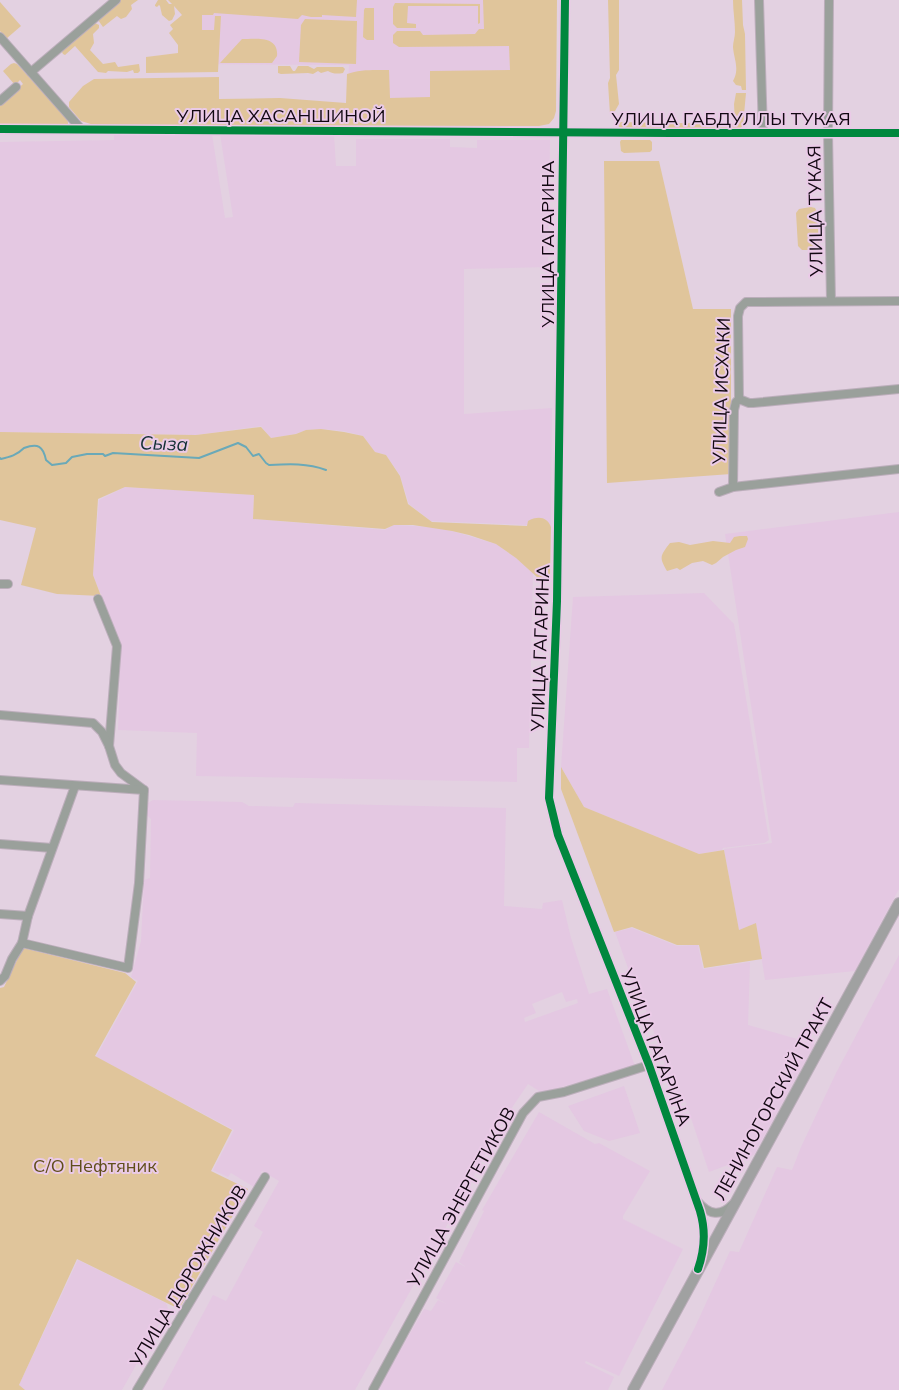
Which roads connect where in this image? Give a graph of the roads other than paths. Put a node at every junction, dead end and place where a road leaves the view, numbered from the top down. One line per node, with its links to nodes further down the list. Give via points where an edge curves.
1 (116, 0): 6 (street)
2 (565, 0): 11 (street, УЛИЦА ГАГАРИНА)
3 (759, 0): 12 (street)
4 (829, 0): 13 (street, УЛИЦА ТУКАЯ)
5 (0, 37): 6 (street)
6 (30, 72): 10 (street)
7 (16, 87): 8 (street)
8 (0, 101)
9 (0, 129): 10 (street, УЛИЦА ХАСАНШИНОЙ)
10 (81, 129): 11 (street, УЛИЦА ХАСАНШИНОЙ)
11 (562, 132): 12 (street, УЛИЦА ГАБДУЛЛЫ ТУКАЯ); 35 (street, УЛИЦА ГАГАРИНА, via 557,601 549,798 558,835)
12 (763, 133): 13 (street, УЛИЦА ГАБДУЛЛЫ ТУКАЯ)
13 (828, 133): 14 (street, УЛИЦА ГАБДУЛЛЫ ТУКАЯ); 15 (street, УЛИЦА ТУКАЯ)
14 (899, 133)
15 (831, 301): 16 (street, УЛИЦА ИСХАКИ); 18 (street, УЛИЦА ИСХАКИ, via 746,302 742,305 738,316)
16 (899, 301)
17 (899, 389): 18 (street, via 753,404)
18 (739, 399): 20 (street, УЛИЦА ИСХАКИ, via 734,410)
19 (899, 469): 20 (street)
20 (733, 487): 21 (street)
21 (719, 492)
22 (98, 599): 24 (street, via 117,646)
23 (0, 715): 24 (street, via 93,723)
24 (109, 746): 27 (street, via 115,765)
25 (0, 780): 26 (street)
26 (75, 786): 27 (street); 29 (street)
27 (144, 790): 33 (street, via 139,883 128,968)
28 (0, 844): 29 (street)
29 (52, 848): 32 (street)
30 (899, 904): 38 (main road, ЛЕНИНОГОРСКИЙ ТРАКТ)
31 (0, 914): 32 (street)
32 (28, 916): 33 (street)
33 (22, 943): 34 (street)
34 (0, 981)
35 (649, 1065): 37 (street, УЛИЦА ГАГАРИНА); 41 (street, УЛИЦА ЭНЕРГЕТИКОВ, via 538,1097 523,1113)
36 (265, 1177): 40 (street, УЛИЦА ДОРОЖНИКОВ)
37 (695, 1196): 38 (street, УЛИЦА ГАГАРИНА, via 704,1208 715,1213 726,1210); 39 (street, УЛИЦА ГАГАРИНА, via 705,1232)
38 (734, 1202): 39 (main road, ЛЕНИНОГОРСКИЙ ТРАКТ)
39 (698, 1269): 42 (main road, ЛЕНИНОГОРСКИЙ ТРАКТ)
40 (137, 1390)
41 (373, 1390)
42 (632, 1390)

